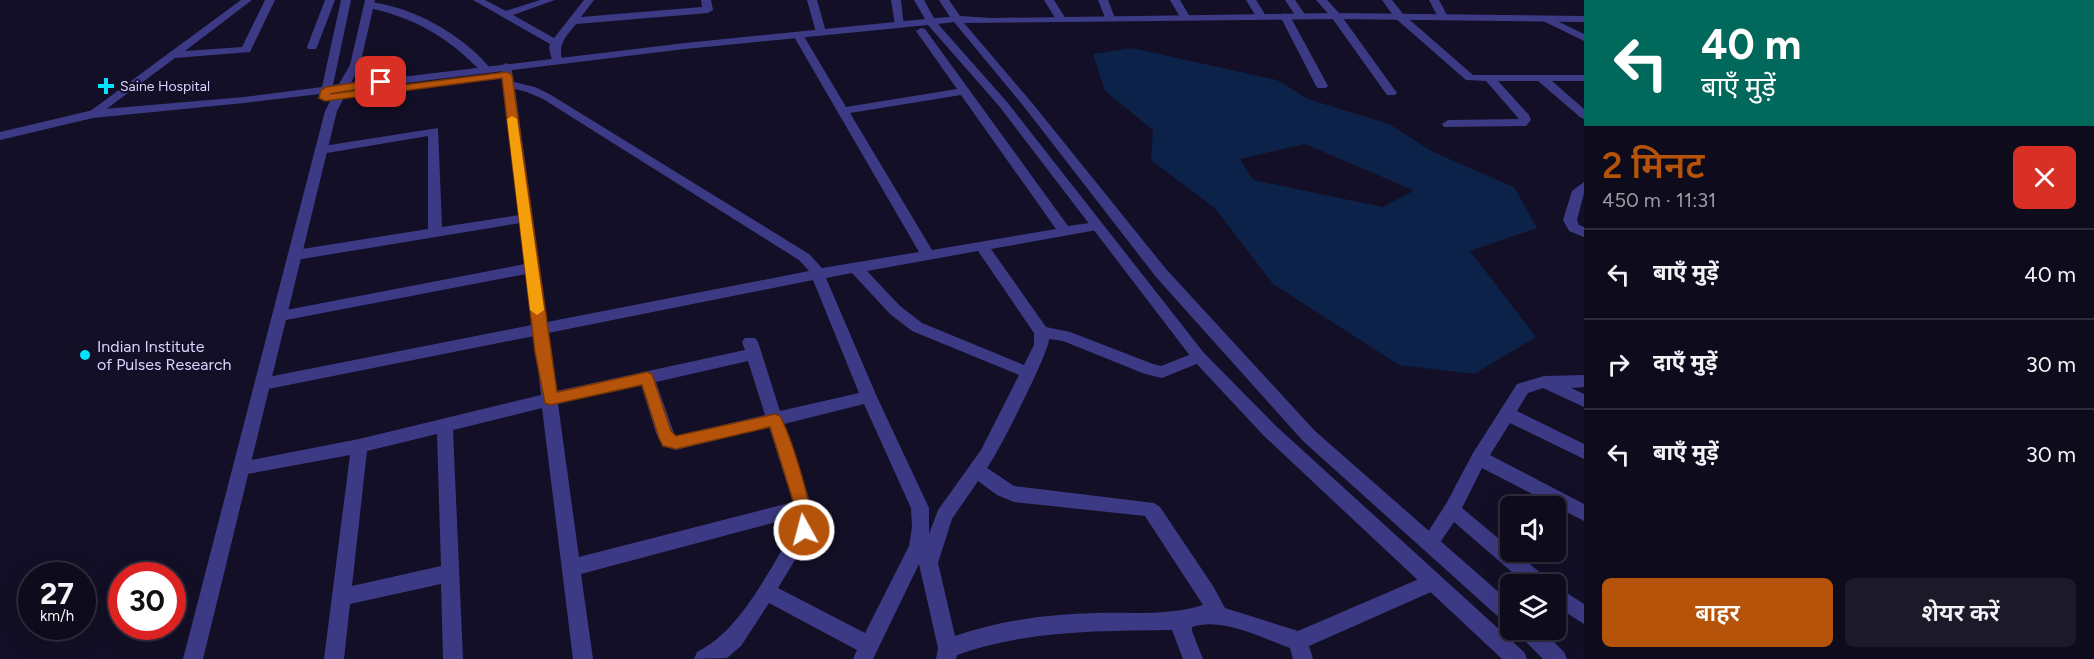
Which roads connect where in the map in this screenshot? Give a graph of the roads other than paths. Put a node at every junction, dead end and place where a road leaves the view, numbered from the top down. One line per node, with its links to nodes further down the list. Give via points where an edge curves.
1 (248, 0): 43 (street)
2 (270, 0): 43 (street, via 246,50)
3 (330, 0): 42 (street)
4 (346, 0): 54 (street)
5 (550, 0): 22 (street)
6 (706, 0): 34 (street, via 708,10)
7 (812, 0): 38 (street)
8 (896, 0): 36 (street)
9 (919, 0): 37 (street)
10 (944, 0): 35 (street)
11 (1049, 0): 33 (street)
12 (1103, 0): 30 (street)
13 (1175, 0): 28 (street)
14 (1251, 0): 24 (street)
15 (1290, 0): 26 (street)
16 (1321, 0): 23 (street)
17 (1388, 0): 27 (street)
18 (1434, 0): 29 (street)
19 (485, 1): 22 (street)
20 (591, 1): 34 (street)
21 (370, 3): 45 (street, via 401,12 462,46); 52 (street, via 355,65)
22 (504, 15): 41 (street)
23 (1336, 15): 26 (street); 27 (street); 53 (street)
24 (1261, 16): 25 (street); 28 (street)
25 (1285, 16): 26 (street); 50 (street)
26 (1301, 16)
27 (1399, 16): 29 (street); 49 (street, via 1464,75)
28 (1185, 17): 30 (street)
29 (1443, 17): 31 (street)
30 (1110, 18): 33 (street)
31 (1547, 19): 32 (street); 39 (street)
32 (1584, 19)
33 (1061, 20): 35 (street)
34 (573, 21): 41 (street)
35 (960, 24): 37 (street); 97 (street, via 1161,273 1232,353 1309,436)
36 (900, 25): 37 (street); 38 (street)
37 (929, 28): 40 (street); 51 (street); 64 (street, via 970,64)
38 (821, 32): 40 (street)
39 (1584, 38)
40 (800, 39): 44 (street); 46 (street); 55 (street)
41 (556, 43): 44 (street)
42 (312, 47)
43 (174, 55): 56 (street)
44 (557, 60): 46 (street)
45 (485, 69): 46 (street); 52 (street)
46 (507, 75): 52 (street); 63 (street); 73 (street, via 804,258)
47 (1541, 78): 48 (street); 49 (street); 57 (street)
48 (1584, 78)
49 (1491, 80): 59 (street, via 1525,120)
50 (1322, 86)
51 (964, 91): 55 (street); 66 (street)
52 (343, 92): 54 (street)
53 (1391, 93)
54 (327, 100): 56 (street); 58 (street, via 121,123); 61 (street)
55 (844, 111): 70 (street)
56 (93, 114): 58 (street)
57 (1584, 115)
58 (55, 124): 60 (street)
59 (1448, 124)
60 (0, 136)
61 (321, 150): 65 (street, via 434,131); 69 (street)
62 (1584, 186): 67 (street, via 1578,191 1570,220)
63 (525, 218): 65 (street); 71 (street)
64 (1097, 226): 66 (street); 77 (street)
65 (435, 232): 69 (street)
66 (1065, 232): 68 (street)
67 (1584, 232)
68 (982, 246): 70 (street); 76 (street)
69 (296, 255): 74 (street)
70 (928, 255): 72 (street)
71 (531, 268): 74 (street); 75 (street)
72 (856, 268): 73 (street); 78 (street, via 917,327)
73 (818, 274): 75 (street); 83 (street)
74 (281, 316): 82 (street)
75 (540, 330): 82 (street); 84 (street)
76 (1041, 332): 77 (street, via 1065,336 1162,372); 78 (street, via 1042,345)
77 (1199, 357): 102 (street, via 1270,431)
78 (1029, 373): 93 (street)
79 (647, 378): 84 (street); 87 (street, via 669,441 676,443); 87 (street, via 752,348)
80 (1544, 381): 81 (street); 85 (street); 86 (street, via 1523,388)
81 (1584, 381)
82 (263, 384): 92 (street)
83 (869, 397): 87 (street); 98 (street, via 920,508)
84 (550, 399): 88 (street); 99 (street)
85 (1584, 401)
86 (1507, 414): 90 (street); 91 (street)
87 (775, 420): 94 (street)
88 (445, 427): 89 (street); 100 (street)
89 (359, 446): 92 (street); 104 (street)
90 (1584, 452)
91 (1479, 458): 95 (street); 96 (street)
92 (242, 468): 114 (street)
93 (977, 471): 98 (street, via 944,516); 107 (street, via 1014,494 1148,509 1200,582)
94 (803, 507): 99 (street); 103 (street, via 804,530)
95 (1452, 510): 97 (street); 101 (street)
96 (1584, 513)
97 (1431, 541): 106 (street)
98 (924, 554): 112 (street); 113 (street)
99 (571, 568): 117 (street)
100 (450, 573): 104 (street); 116 (street)
101 (1528, 574)
102 (1433, 582): 111 (street); 120 (street)
103 (766, 592): 112 (street); 118 (street, via 734,639)
104 (342, 597): 115 (street)
105 (1566, 603): 108 (street)
106 (1500, 605)
107 (1218, 615): 109 (street, via 1205,614); 111 (street)
108 (1584, 615)
109 (1184, 621): 113 (street, via 1081,623 1001,633); 119 (street, via 1182,631)
110 (1538, 640): 121 (street)
111 (1300, 650)
112 (867, 652)
113 (947, 654)
114 (193, 659)
115 (334, 659)
116 (453, 659)
117 (583, 659)
118 (704, 659)
119 (1193, 659)
120 (1517, 659)
121 (1557, 659)

